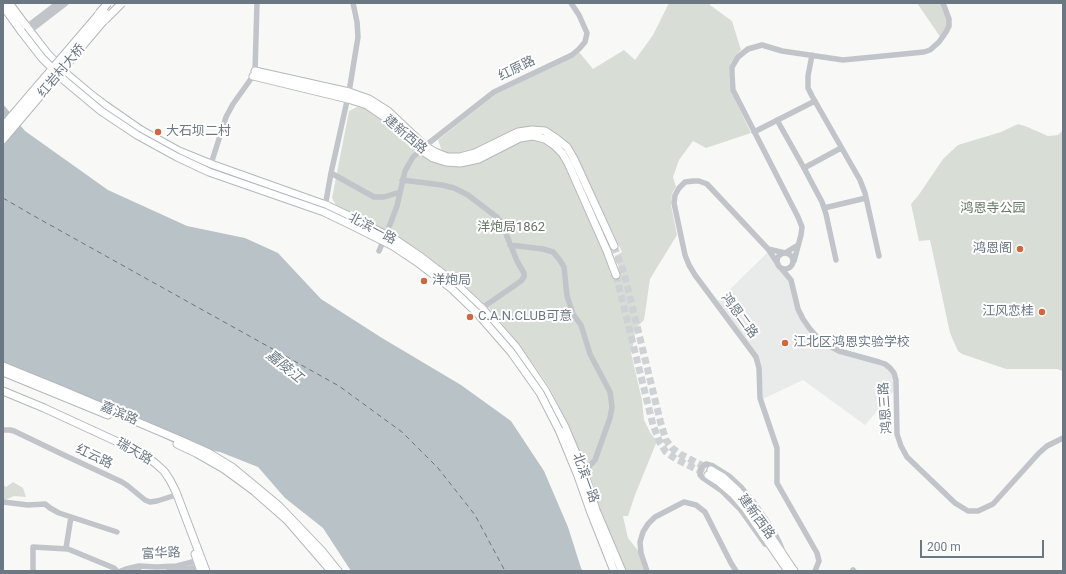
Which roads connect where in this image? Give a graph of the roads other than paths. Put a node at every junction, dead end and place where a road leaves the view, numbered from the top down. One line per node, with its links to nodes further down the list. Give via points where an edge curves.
1 (10, 3): 11 (main road, 北滨一路)
2 (58, 3): 11 (street)
3 (66, 3): 11 (street)
4 (122, 3): 19 (main road, 红岩村大桥, bridge)
5 (257, 3): 13 (street)
6 (353, 3): 14 (street, via 358,37)
7 (571, 3): 20 (street, 红原路, via 587,33 585,42 579,49 494,92)
8 (943, 3): 12 (street, via 949,26 943,37 930,50 844,60)
9 (3, 6): 11 (main road, 北滨一路)
10 (106, 9): 17 (highway, 红岩村大桥, bridge); 19 (highway, 红岩村大桥, bridge)
11 (28, 29): 22 (main road, 北滨一路, bridge, via 69,76 105,105 159,140); 29 (main road, 北滨一路, bridge, via 42,58 65,81 101,111 137,135 209,172)
12 (812, 55): 15 (street, via 808,88); 18 (street, via 762,45 748,49 738,56 732,67 733,90)
13 (254, 74): 14 (main road, 建新西路); 22 (street, via 226,117)
14 (348, 96): 20 (main road, 建新西路, via 383,116); 24 (street)
15 (815, 101): 16 (street); 21 (street)
16 (777, 120): 18 (street); 23 (street)
17 (3, 126)
18 (754, 132): 31 (street, via 802,227)
19 (3, 140)
20 (423, 148): 25 (street, via 413,157); 32 (main road, 建新西路, via 446,157 460,158 518,132 545,131 557,138 574,159); 40 (main road, 建新西路, via 433,158 460,164 478,159 520,138 533,136 545,139 562,153 568,163)
21 (841, 148): 23 (street); 27 (street, via 860,180)
22 (211, 164): 29 (main road, 北滨一路)
23 (804, 168): 28 (street)
24 (331, 173): 26 (street, via 374,197); 29 (street)
25 (402, 180): 26 (street); 30 (street, via 442,185 468,195 498,218)
26 (400, 192): 34 (street)
27 (866, 198): 28 (street); 36 (street)
28 (824, 208): 37 (street)
29 (325, 209): 42 (main road, 北滨一路, bridge, via 364,223 396,240 455,283); 64 (main road, 北滨一路, bridge, via 417,262 452,289 511,352 540,393 559,430)
30 (510, 245): 42 (street, via 524,272 524,277); 49 (street, via 543,249 553,252 559,259 564,267 567,296 573,314 581,325 590,354 610,392 610,418 595,460)
31 (798, 245): 35 (street); 38 (street)
32 (614, 246)
33 (768, 249): 35 (street); 39 (street); 69 (street, 鸿恩二路, via 707,184 699,181 685,182 679,188 674,203 689,265 756,357 760,398 777,448 777,483 817,553 819,561)
34 (379, 252)
35 (785, 253): 38 (street, via 793,257); 39 (street, via 778,256)
36 (879, 256)
37 (836, 260)
38 (793, 263): 39 (street, via 786,269); 41 (street)
39 (780, 266): 41 (street)
40 (616, 275)
41 (791, 280): 48 (street, 鸿恩三路, via 802,319 818,338 839,351 885,364 894,373 897,434 901,446 907,457 955,503 968,511 978,512 993,504 1039,453)
42 (482, 308): 49 (main road, 北滨一路, via 516,347 545,390 565,427)
43 (3, 366): 63 (main road, 嘉滨路, via 180,440 232,467 279,506)
44 (3, 372): 62 (main road, 嘉滨路, via 177,444 224,469 287,520)
45 (3, 391): 56 (main road, 瑞天路, via 133,449 155,463 164,471 176,492)
46 (3, 396): 50 (main road, 瑞天路, via 142,459 161,475)
47 (3, 430): 50 (street, 红云路, via 14,431 122,482 150,502)
48 (1063, 438)
49 (584, 472): 65 (main road, 北滨一路, via 596,510)
50 (173, 496): 56 (main road, 瑞天路)
51 (3, 502): 52 (street, via 46,504)
52 (71, 517): 53 (street); 54 (street)
53 (117, 532)
54 (66, 548): 58 (street, via 33,547); 59 (street)
55 (784, 556): 57 (main road, 建新西路, via 745,499 723,477 710,472 745,508); 57 (street, via 772,530 741,487 712,466 706,464 701,468 700,475 740,508); 68 (main road, 建新西路)
56 (202, 566): 60 (street, 富华路, via 139,566); 61 (street, 富华路)
57 (787, 570)
58 (33, 571)
59 (117, 571)
60 (121, 571)
61 (169, 571)
62 (331, 571)
63 (338, 571)
64 (614, 571)
65 (622, 571)
66 (647, 571): 67 (street, via 641,553 640,542 643,532 655,517 684,502 696,505 705,512)
67 (736, 571)
68 (794, 571)
69 (816, 571)

